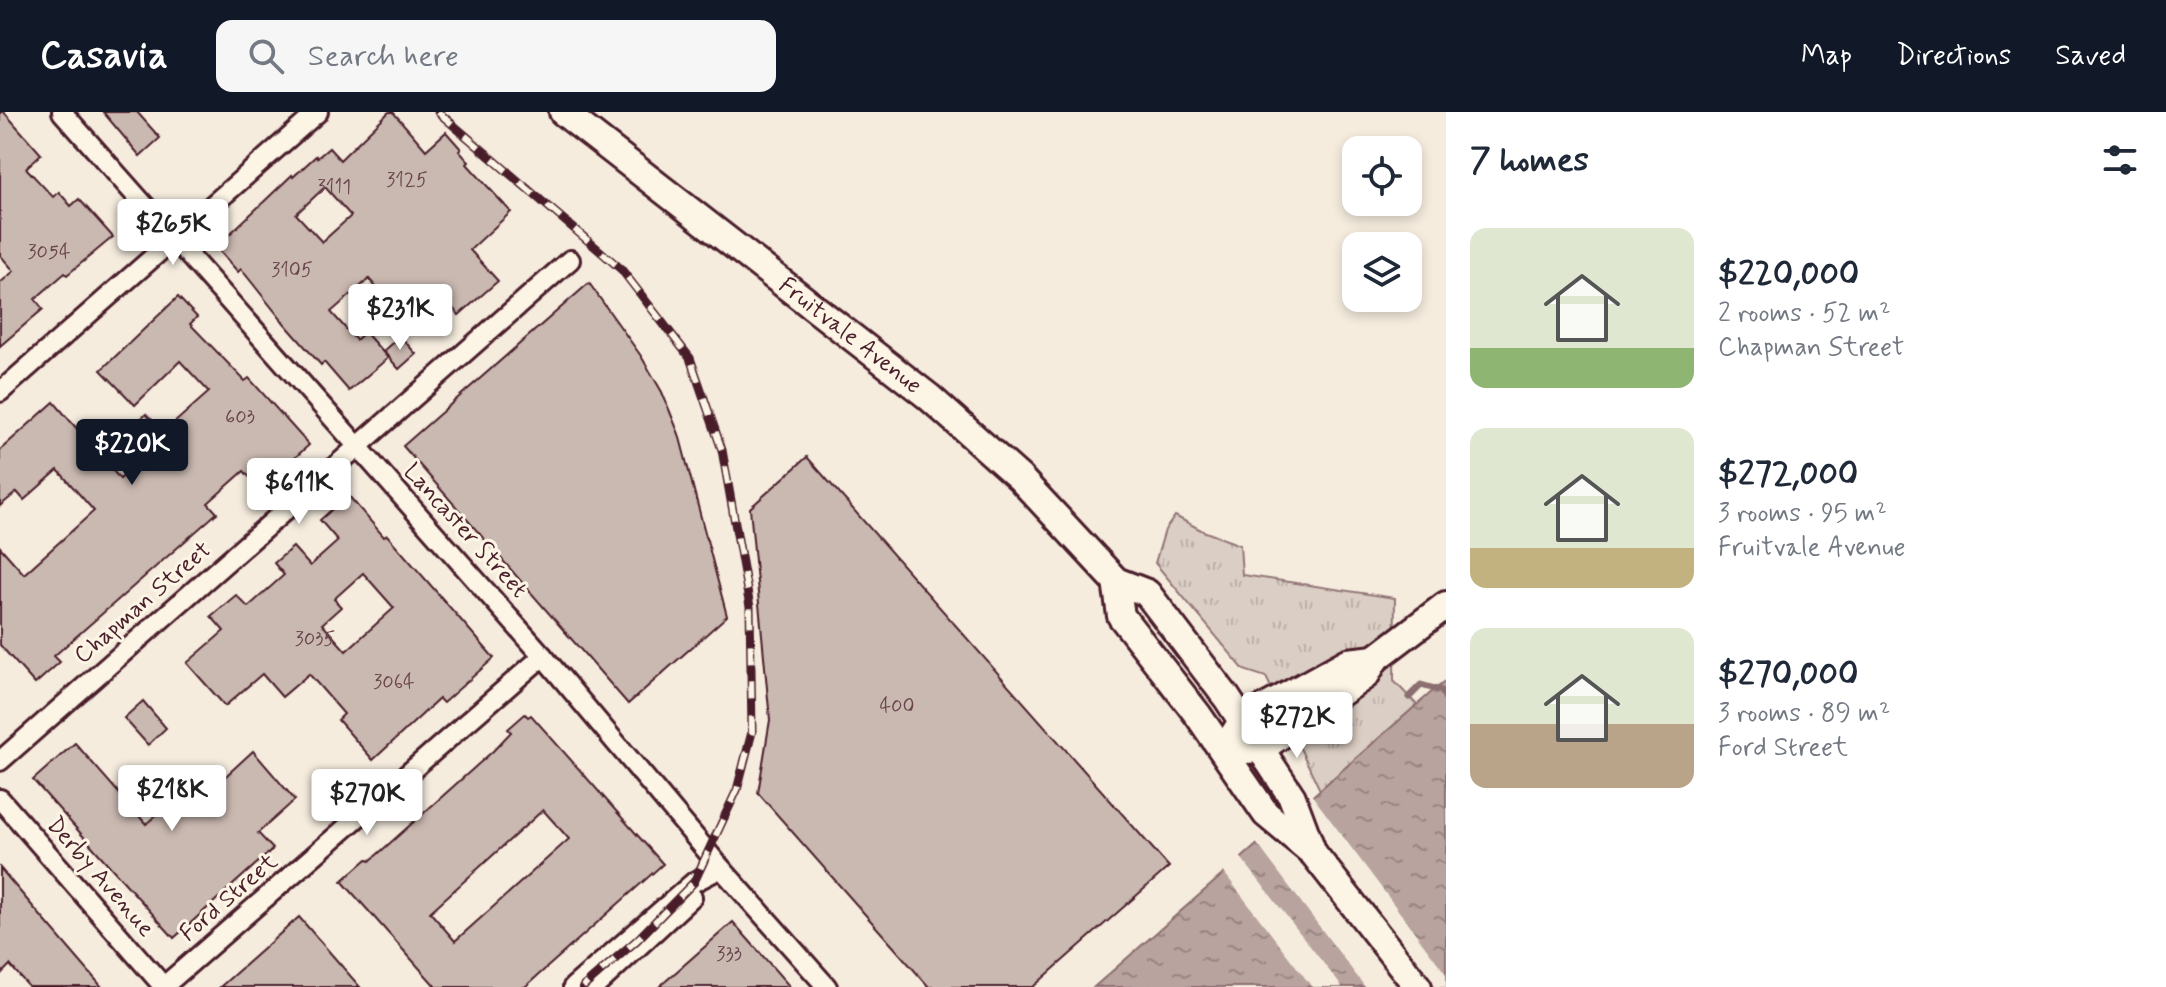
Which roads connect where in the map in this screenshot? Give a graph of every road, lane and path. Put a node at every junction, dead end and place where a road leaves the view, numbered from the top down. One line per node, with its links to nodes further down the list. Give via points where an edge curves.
1 (62, 112): 4 (street, Lancaster Street)
2 (318, 112): 4 (street)
3 (563, 112): 8 (main road, Fruitvale Avenue, via 929,397 1020,478)
4 (174, 239): 6 (street); 7 (street, Lancaster Street)
5 (570, 260): 7 (street, Chapman Street)
6 (0, 392)
7 (358, 446): 10 (street, Lancaster Street); 15 (street, Chapman Street)
8 (1116, 581): 12 (main road, Fruitvale Avenue, via 1147,593); 14 (main road, Fruitvale Avenue, via 1121,616)
9 (1446, 605): 11 (main road)
10 (543, 656): 18 (street, Lancaster Street); 19 (street, Ford Street)
11 (1375, 659): 12 (main road, via 1348,662); 13 (main road, via 1366,675)
12 (1243, 720): 13 (main road, Fruitvale Avenue); 14 (main road)
13 (1261, 749): 14 (main road); 17 (main road, Fruitvale Avenue, via 1292,797)
14 (1222, 752): 17 (main road, Fruitvale Avenue, via 1266,814)
15 (0, 761)
16 (0, 799): 19 (street, Derby Avenue)
17 (1313, 853): 23 (main road, Fruitvale Avenue)
18 (721, 868): 20 (street, via 694,882); 21 (street); 22 (street, Lancaster Street)
19 (164, 987)
20 (573, 987)
21 (595, 987)
22 (827, 987)
23 (1418, 987)

